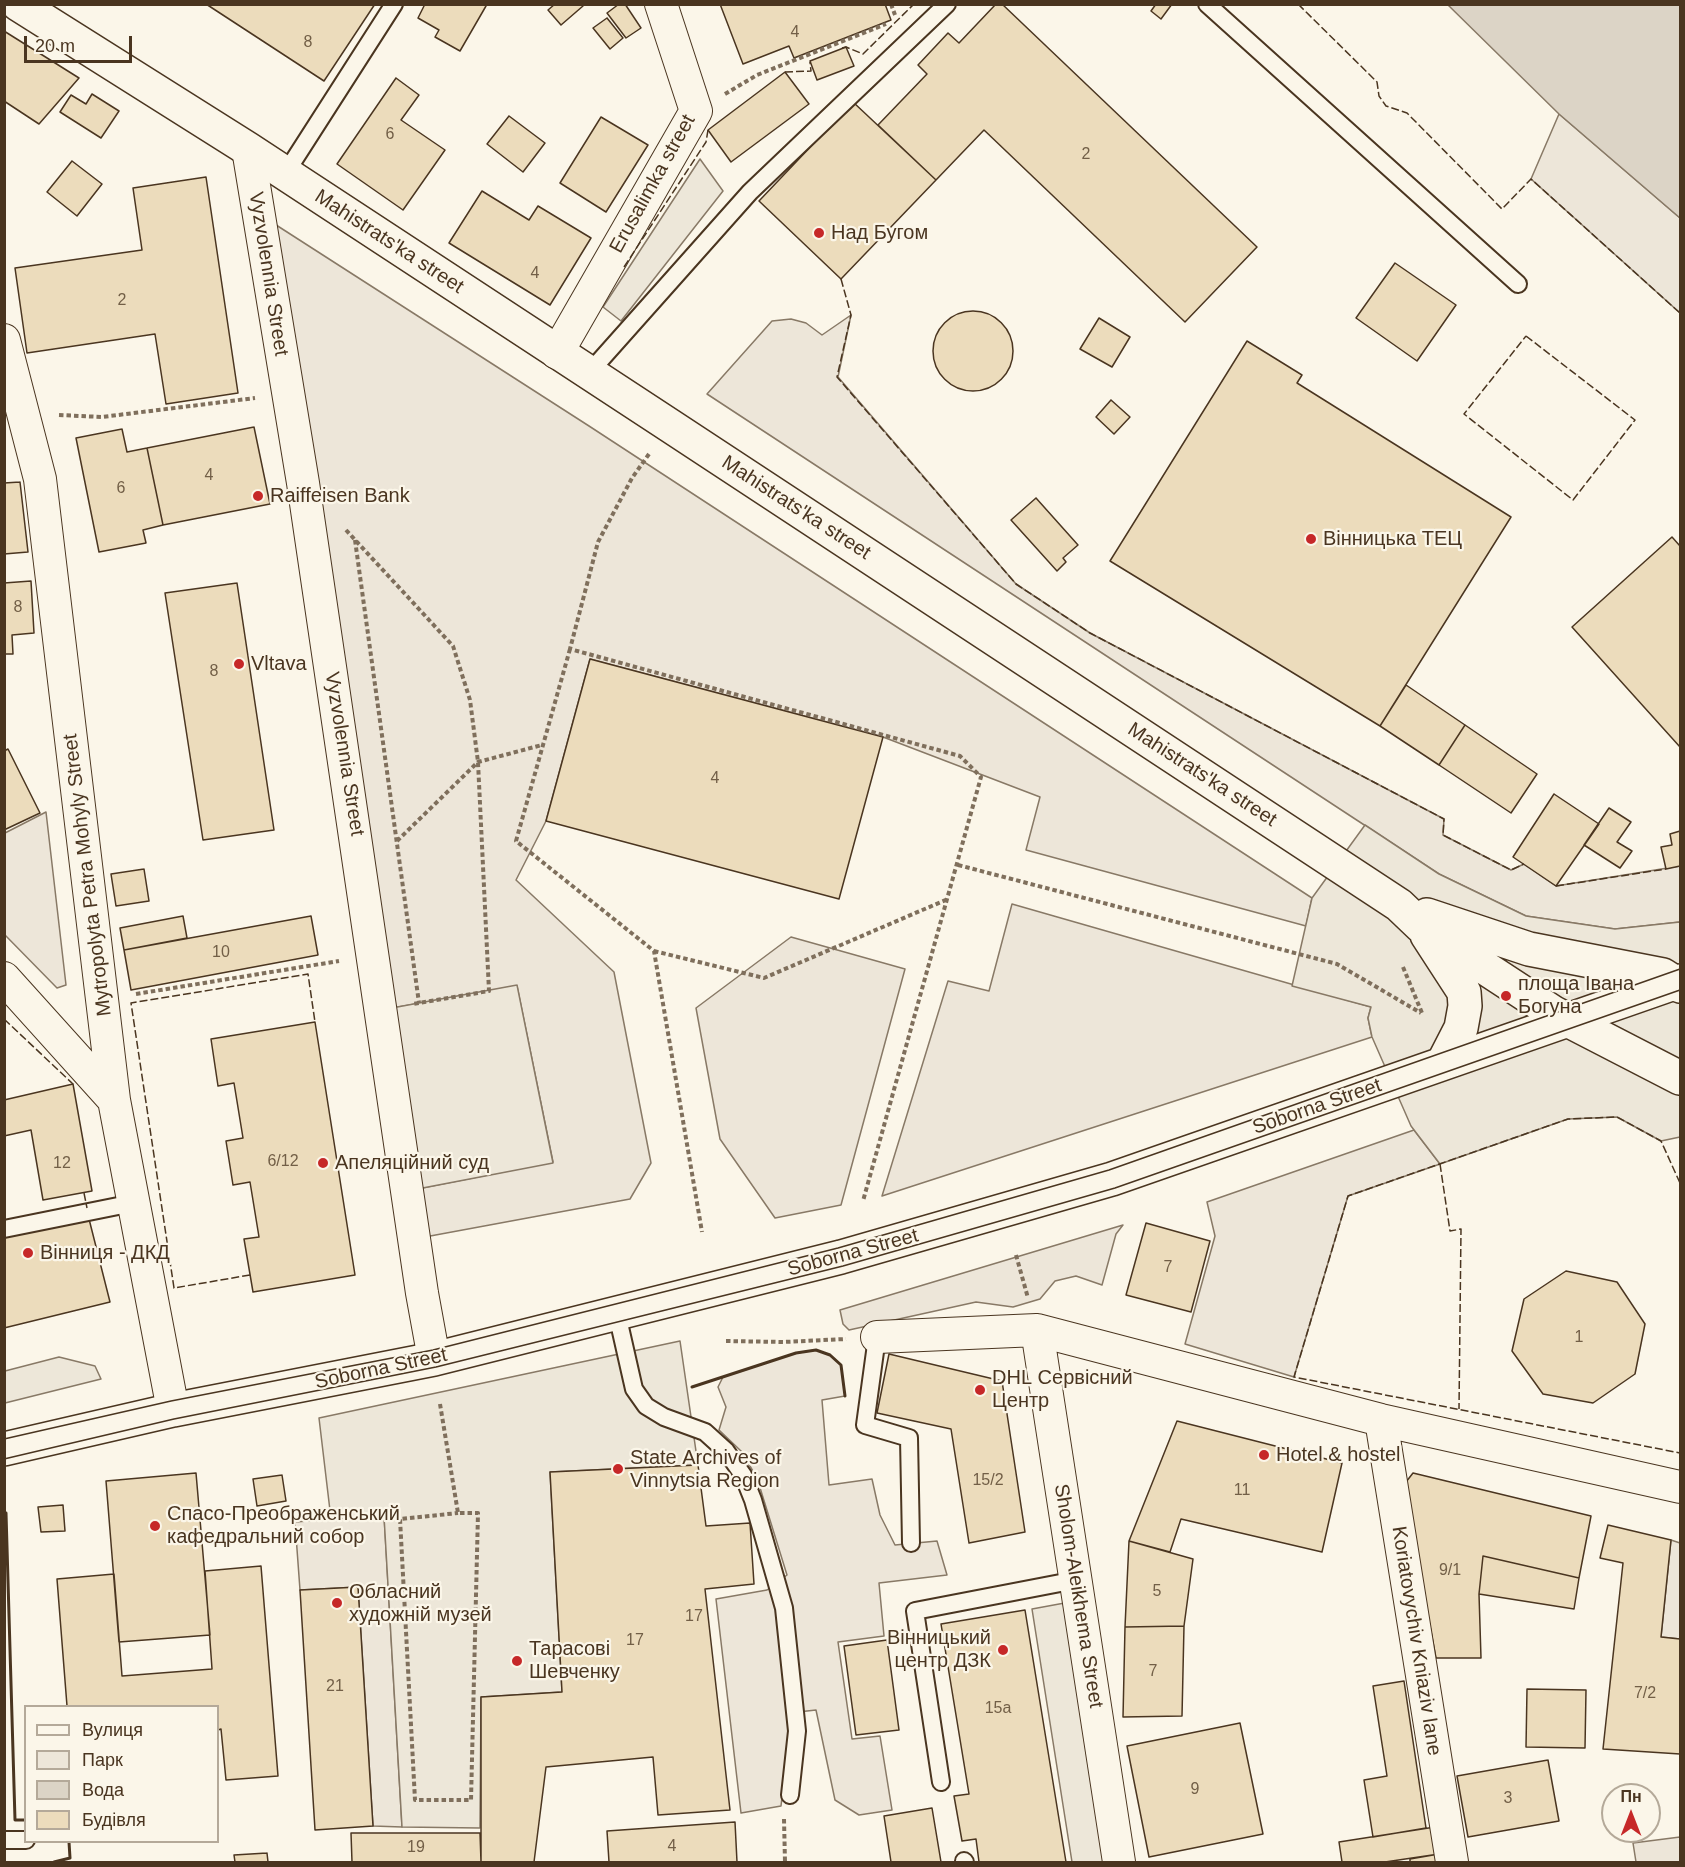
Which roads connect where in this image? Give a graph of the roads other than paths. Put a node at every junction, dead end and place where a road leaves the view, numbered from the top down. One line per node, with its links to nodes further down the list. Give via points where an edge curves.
1 (18, 4): 6 (street, Mahistrats'ka street)
2 (394, 4): 7 (lane)
3 (661, 4): 10 (street, Erusalimka street, via 696,111)
4 (947, 4): 11 (lane, via 750,192)
5 (1207, 4): 8 (lane)
6 (248, 149): 7 (street, Mahistrats'ka street); 24 (street, Vyzvolennia Street)
7 (285, 174): 10 (street, Mahistrats'ka street)
8 (1518, 284)
9 (4, 340): 18 (street, Mytropolyta Petra Mohyly Street, via 40,479)
10 (557, 354): 11 (street, Mahistrats'ka street)
11 (588, 374): 12 (street, Mahistrats'ka street)
12 (1410, 916): 14 (street, via 1529,949 1663,975); 15 (street, Mahistrats'ka street); 16 (street, via 1464,993 1461,1028)
13 (4, 978): 18 (street)
14 (1679, 983): 15 (street, Soborna Street)
15 (1567, 1020): 16 (street, Soborna Street); 17 (street, Mahistrats'ka street)
16 (1443, 1063): 21 (street, Soborna Street, via 1113,1179 841,1257)
17 (1680, 1078)
18 (114, 1100): 19 (street, Mytropolyta Petra Mohyly Street)
19 (133, 1203): 20 (lane); 25 (street, Mytropolyta Petra Mohyly Street)
20 (4, 1229)
21 (617, 1314): 24 (street, Soborna Street); 32 (lane, via 633,1389 646,1406 705,1432 726,1451 753,1500 784,1608 797,1731)
22 (1034, 1319): 23 (street); 26 (street); 30 (street, Sholom-Aleikhema Street)
23 (876, 1337): 29 (lane, via 865,1425 909,1438)
24 (434, 1359): 25 (street, Soborna Street)
25 (173, 1410): 27 (street, Soborna Street)
26 (1380, 1420): 28 (street); 36 (street, Koriatovychiv Kniaziv lane)
27 (4, 1449)
28 (1680, 1487)
29 (910, 1543)
30 (1076, 1580): 31 (lane, via 915,1611); 35 (street, Sholom-Aleikhema Street)
31 (941, 1782)
32 (790, 1795)
33 (4, 1840): 34 (lane)
34 (24, 1840)
35 (1119, 1863)
36 (1452, 1863)

